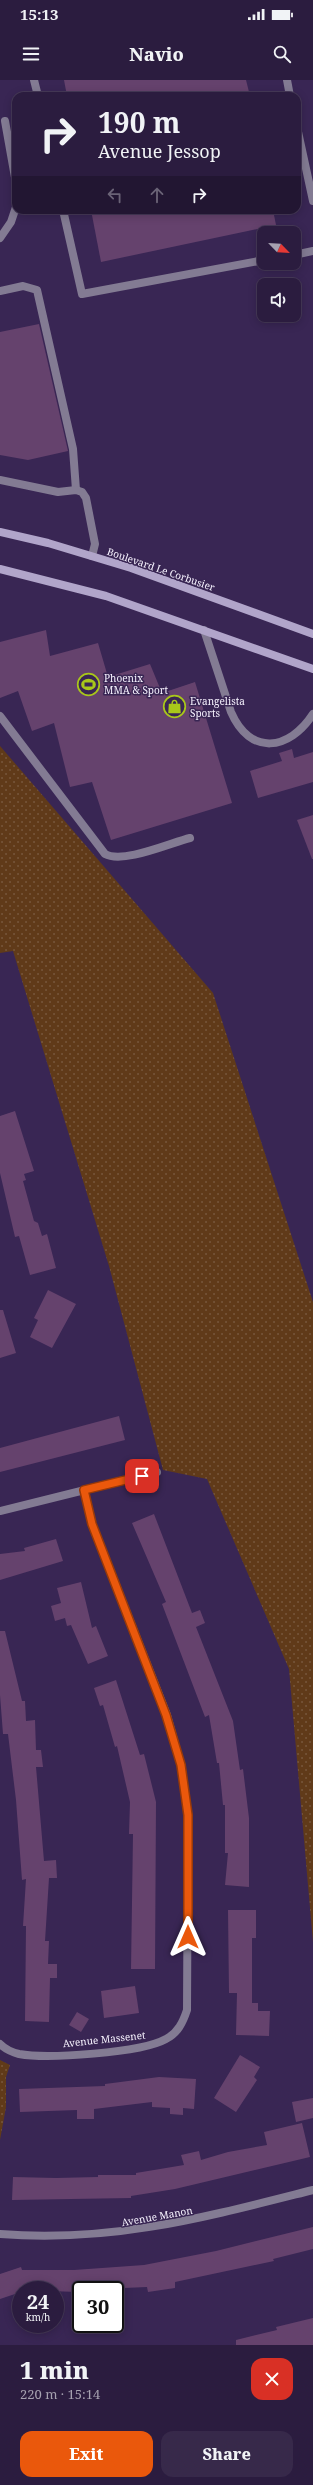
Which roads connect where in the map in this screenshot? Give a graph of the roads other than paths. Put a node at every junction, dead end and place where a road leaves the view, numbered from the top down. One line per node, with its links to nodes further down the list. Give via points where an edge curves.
1 (34, 80): 3 (street)
2 (287, 80): 4 (street)
3 (37, 92)
4 (289, 92)
5 (5, 121): 7 (street)
6 (301, 146): 8 (street)
7 (12, 160)
8 (313, 201)
9 (14, 214): 11 (street)
10 (64, 214): 14 (street, via 82,294)
11 (0, 238)
12 (313, 251): 13 (street)
13 (301, 254)
14 (257, 261)
15 (0, 291): 17 (street, via 24,286 37,290 73,449)
16 (0, 480): 17 (street, via 58,492)
17 (76, 490): 19 (street, via 82,492 86,498 95,544)
18 (0, 532): 19 (street, Boulevard Le Corbusier)
19 (92, 556): 22 (street, Boulevard Le Corbusier)
20 (0, 569): 21 (street, via 100,594)
21 (204, 630): 23 (street); 24 (street, via 231,712 246,734 264,743 280,743 296,735)
22 (313, 634)
23 (313, 669)
24 (313, 715)
25 (0, 716): 26 (street, via 105,854 111,857 125,857)
26 (190, 838)
27 (156, 1472): 28 (street)
28 (84, 1490): 29 (street); 30 (street, Avenue Massenet, via 92,1524 166,1715 181,1765 188,1815 186,2010 183,2022 171,2036 157,2043 132,2048 32,2055 12,2052)
29 (0, 1511)
30 (0, 2044)
31 (313, 2190): 32 (street, Avenue Manon, via 147,2229 71,2236)
32 (0, 2234)

